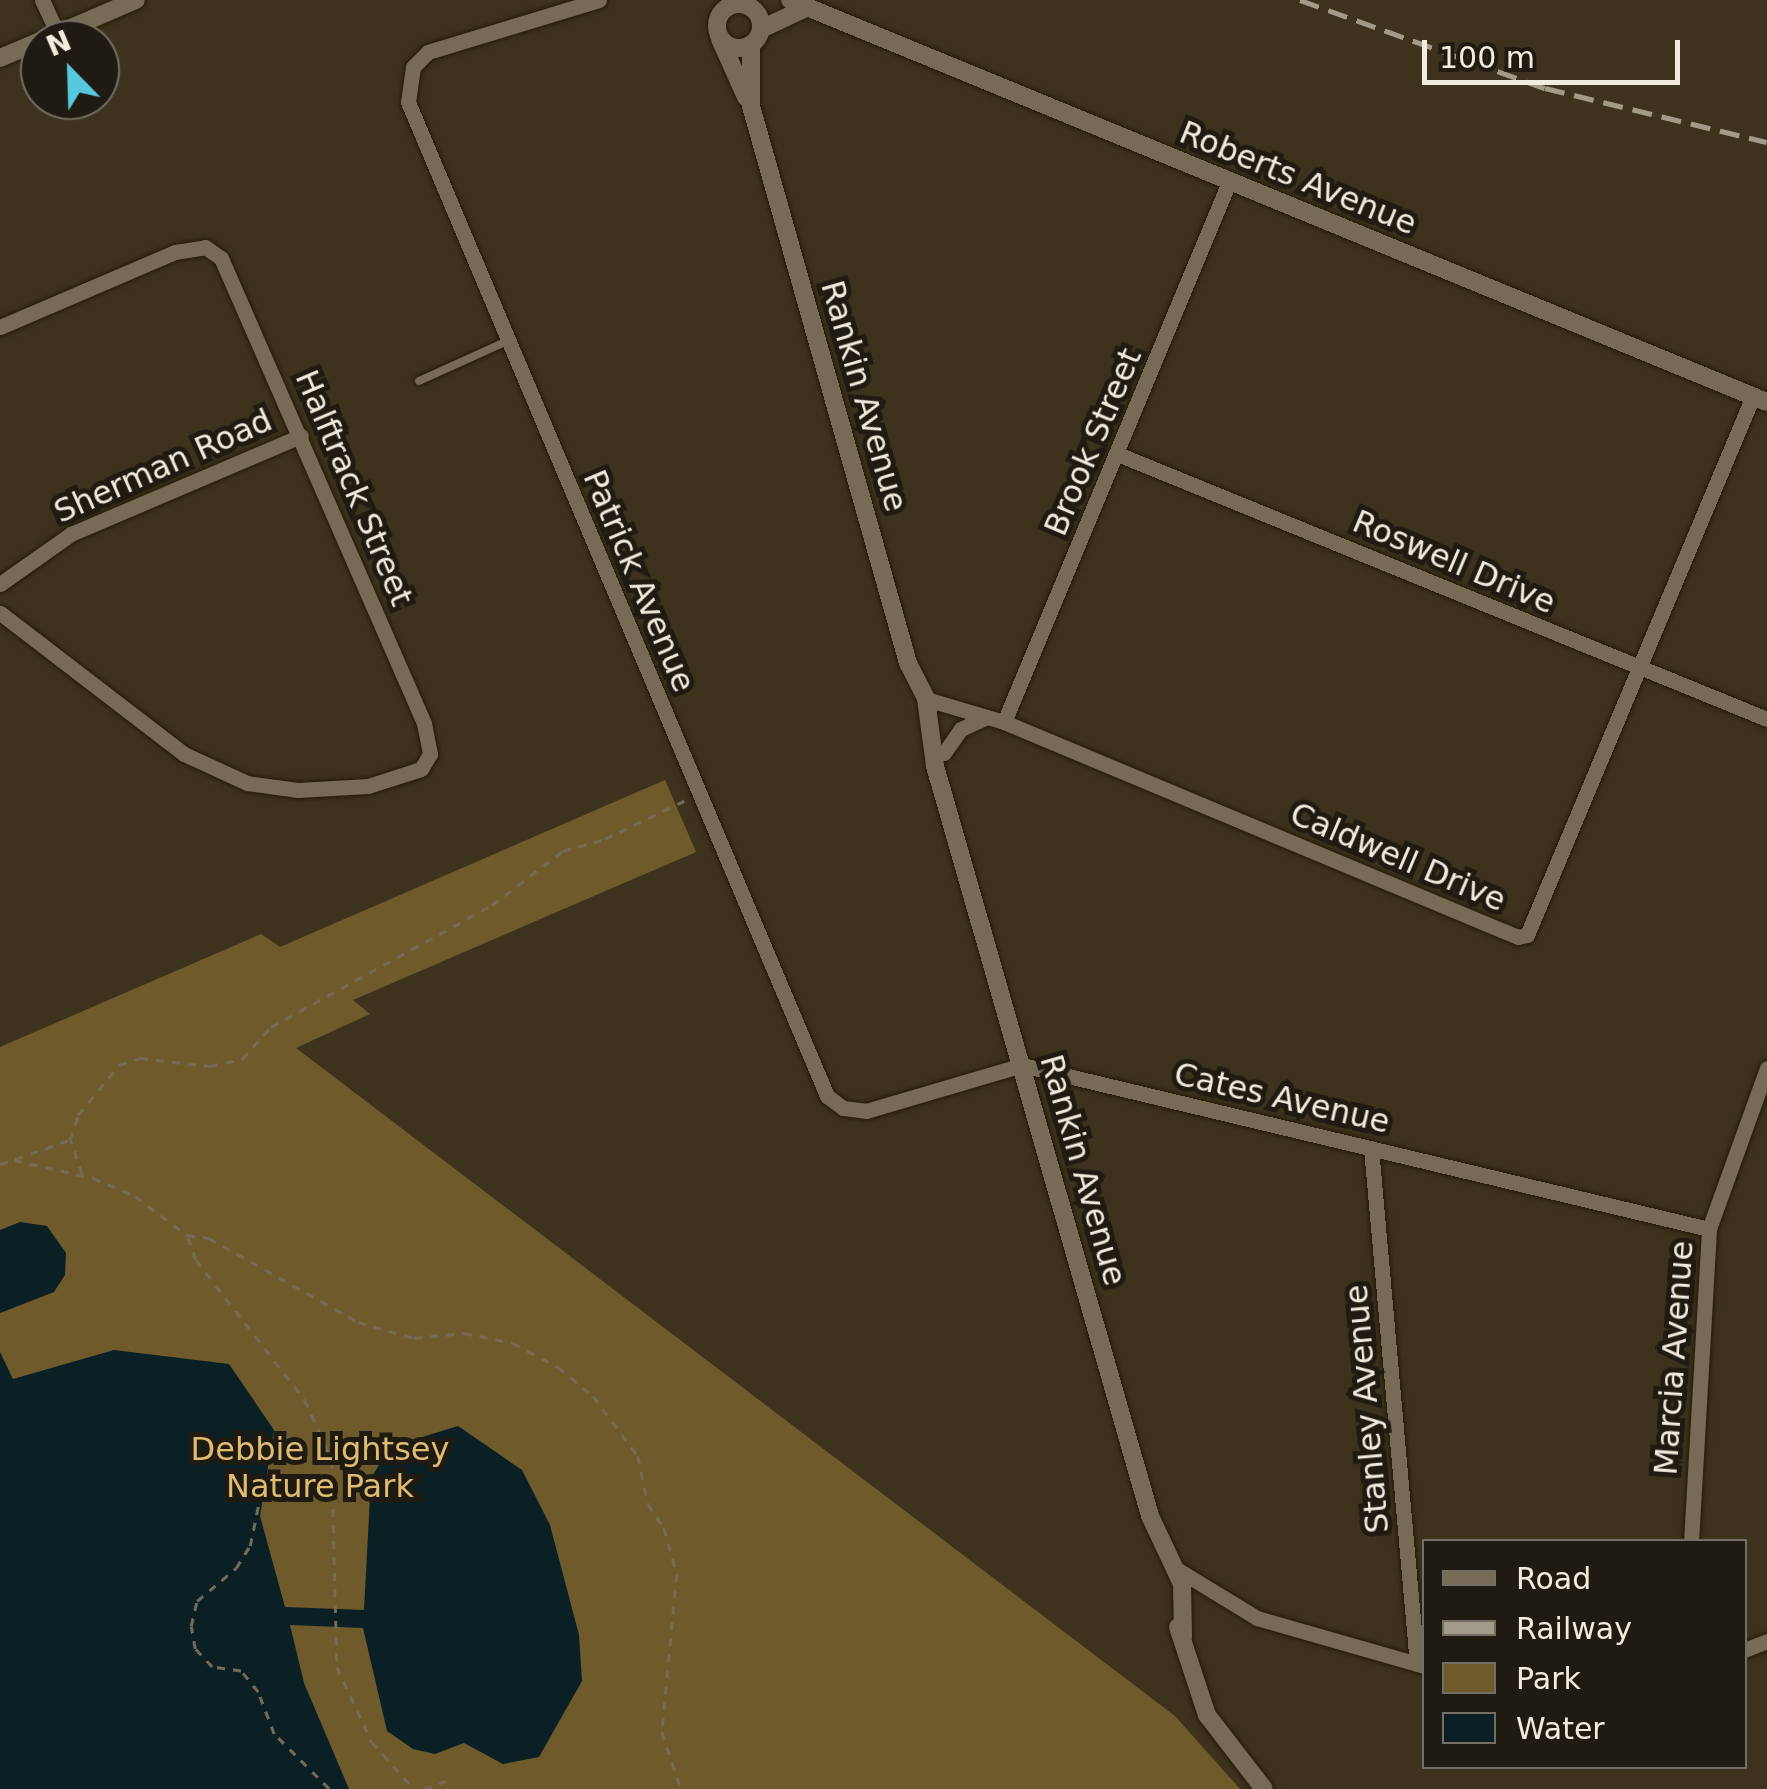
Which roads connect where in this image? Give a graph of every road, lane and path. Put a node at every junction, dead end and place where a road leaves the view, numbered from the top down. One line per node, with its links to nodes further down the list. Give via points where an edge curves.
1 (136, 0): 6 (street)
2 (599, 0): 11 (street, Patrick Avenue, via 441,45 413,67 408,102 414,122)
3 (748, 2): 5 (street); 7 (street)
4 (798, 4): 7 (street, Roberts Avenue); 9 (street, Roberts Avenue)
5 (719, 18): 7 (street, via 730,46); 8 (street, Rankin Avenue)
6 (89, 20)
7 (756, 37): 8 (street, Rankin Avenue)
8 (751, 106): 19 (street, Rankin Avenue, via 908,663)
9 (1230, 182): 13 (street, Roberts Avenue); 15 (street, Brook Street)
10 (0, 327): 14 (street, Halftrack Street, via 174,252 204,247 232,275)
11 (507, 342): 12 (lane); 25 (street, Patrick Avenue)
12 (420, 381)
13 (1760, 399): 18 (street, Caldwell Drive)
14 (301, 436): 16 (street, Sherman Road, via 71,534); 17 (street, Halftrack Street, via 424,723 427,763 368,786 298,790 247,783 184,754)
15 (1120, 455): 18 (street, Roswell Drive); 22 (street, Brook Street)
16 (0, 584)
17 (0, 614)
18 (1640, 670): 21 (street, Roswell Drive); 22 (street, Caldwell Drive, via 1541,913 1527,935 1518,936)
19 (926, 699): 20 (street, Caldwell Drive); 23 (street, Rankin Avenue); 24 (street, Rankin Avenue)
20 (985, 718): 22 (street, Caldwell Drive); 23 (street, via 961,729)
21 (1767, 719)
22 (1004, 722)
23 (944, 753): 24 (street, Rankin Avenue)
24 (942, 784): 26 (street, Rankin Avenue)
25 (701, 793): 28 (street, Patrick Avenue, via 814,1071); 29 (path, via 606,839 562,850 492,904 271,1027 242,1059 210,1066 140,1058 120,1065 78,1115)
26 (1022, 1065): 28 (street, Cates Avenue, via 866,1111); 30 (street, Cates Avenue); 38 (street, Rankin Avenue, via 1150,1516)
27 (1767, 1068): 34 (street, Marcia Avenue)
28 (843, 1108)
29 (70, 1140): 31 (path); 33 (path)
30 (1371, 1148): 34 (street, Cates Avenue); 39 (street, Stanley Avenue)
31 (14, 1160): 32 (path); 33 (path)
32 (0, 1164)
33 (82, 1176): 35 (path, via 135,1196)
34 (1709, 1229): 37 (street, Marcia Avenue)
35 (187, 1235): 36 (path, via 207,1274 305,1400 332,1461); 46 (path, via 209,1238 358,1322 414,1338 464,1332 513,1343 558,1366 593,1396 638,1456 648,1504 664,1528 677,1574 662,1732)
36 (334, 1486): 40 (path, via 284,1479 260,1496 250,1546 236,1568 197,1601 191,1626 195,1649 212,1667 241,1670 258,1692 274,1734); 44 (path, via 336,1668 372,1742)
37 (1691, 1539)
38 (1176, 1568): 39 (street, via 1258,1618); 47 (street, Rankin Avenue, via 1183,1637 1207,1715)
39 (1421, 1665)
40 (322, 1782): 42 (path); 43 (path)
41 (446, 1782): 45 (path)
42 (314, 1789)
43 (329, 1789)
44 (414, 1789)
45 (424, 1789)
46 (681, 1789)
47 (1264, 1789)

